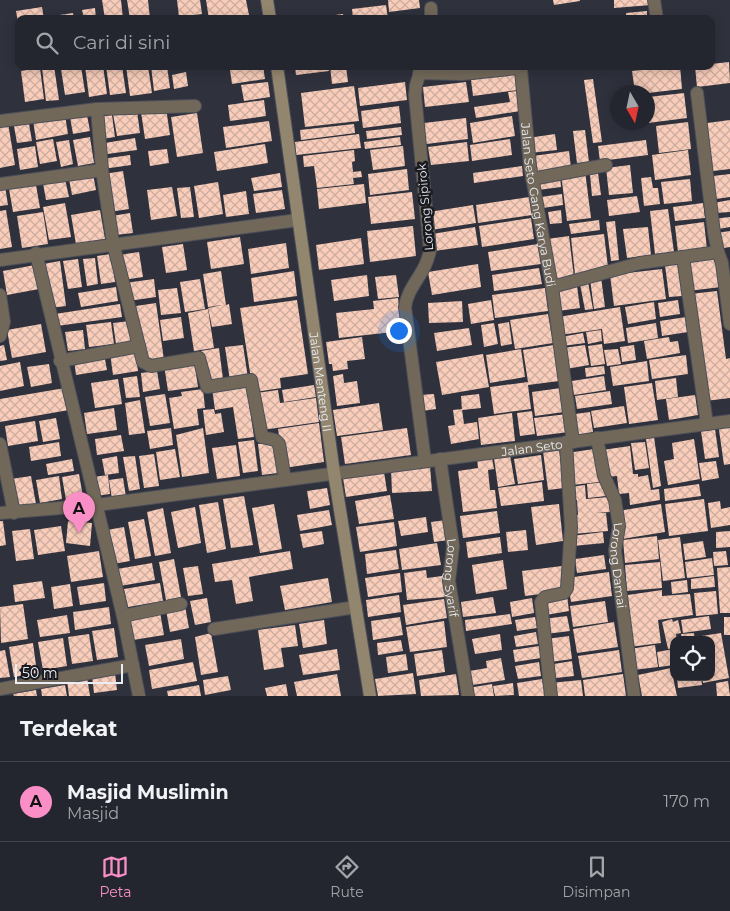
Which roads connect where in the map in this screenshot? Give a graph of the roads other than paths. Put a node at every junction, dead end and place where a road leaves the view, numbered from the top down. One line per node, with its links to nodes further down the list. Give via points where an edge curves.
1 (267, 0): 3 (street)
2 (654, 0): 4 (street)
3 (269, 15)
4 (656, 15)
5 (278, 70): 17 (street, Jalan Menteng II)
6 (421, 70): 7 (street, Jalan Seto Gang Karya Budi, via 462,74); 35 (street, Lorong Sipirok, via 416,85 416,113 430,250 423,272 409,290 405,306)
7 (501, 70)
8 (520, 70): 15 (street, Jalan Seto Gang Karya Budi)
9 (696, 93): 19 (street)
10 (195, 106): 11 (street)
11 (97, 109): 12 (street); 14 (street)
12 (0, 121)
13 (606, 165): 15 (street)
14 (102, 170): 16 (street); 18 (street)
15 (532, 179): 23 (street, Jalan Seto Gang Karya Budi)
16 (0, 184)
17 (298, 220): 18 (street); 36 (street, Jalan Menteng II)
18 (113, 244): 20 (street); 27 (street)
19 (718, 252): 21 (street); 25 (street)
20 (36, 253): 22 (street); 28 (street)
21 (683, 257): 23 (street, via 640,264); 30 (street)
22 (0, 260)
23 (552, 287): 32 (street, Jalan Seto Gang Karya Budi)
24 (0, 295): 26 (street, via 4,322)
25 (730, 324)
26 (0, 336)
27 (139, 346): 28 (street); 37 (street, via 143,362 147,365 199,358 207,387 251,380 262,437 279,444)
28 (60, 361): 38 (street)
29 (730, 421): 30 (street, Jalan Seto)
30 (707, 424): 31 (street, Jalan Seto)
31 (597, 438): 32 (street, Jalan Seto); 51 (street, Lorong Damai, via 619,526 614,550)
32 (570, 442): 34 (street, Jalan Seto); 50 (street, Jalan Seto Gang Karya Budi, via 571,527 567,588 564,593 545,597 541,602)
33 (0, 444): 40 (street)
34 (440, 459): 35 (street, Jalan Seto); 49 (street, Lorong Syarif, via 452,546 449,580)
35 (425, 461): 36 (street, Jalan Seto)
36 (334, 473): 37 (street, Jalan Seto); 42 (street, Jalan Menteng II)
37 (285, 480): 38 (street, Jalan Seto)
38 (97, 505): 40 (street, Jalan Seto); 43 (street)
39 (0, 513): 40 (street, Jalan Seto)
40 (14, 513)
41 (181, 604): 43 (street)
42 (356, 607): 44 (street); 48 (street, Jalan Menteng II)
43 (123, 616): 45 (street)
44 (214, 629)
45 (133, 665): 46 (street); 47 (street)
46 (0, 689)
47 (139, 696)
48 (370, 696)
49 (468, 696)
50 (550, 696)
51 (634, 696)

